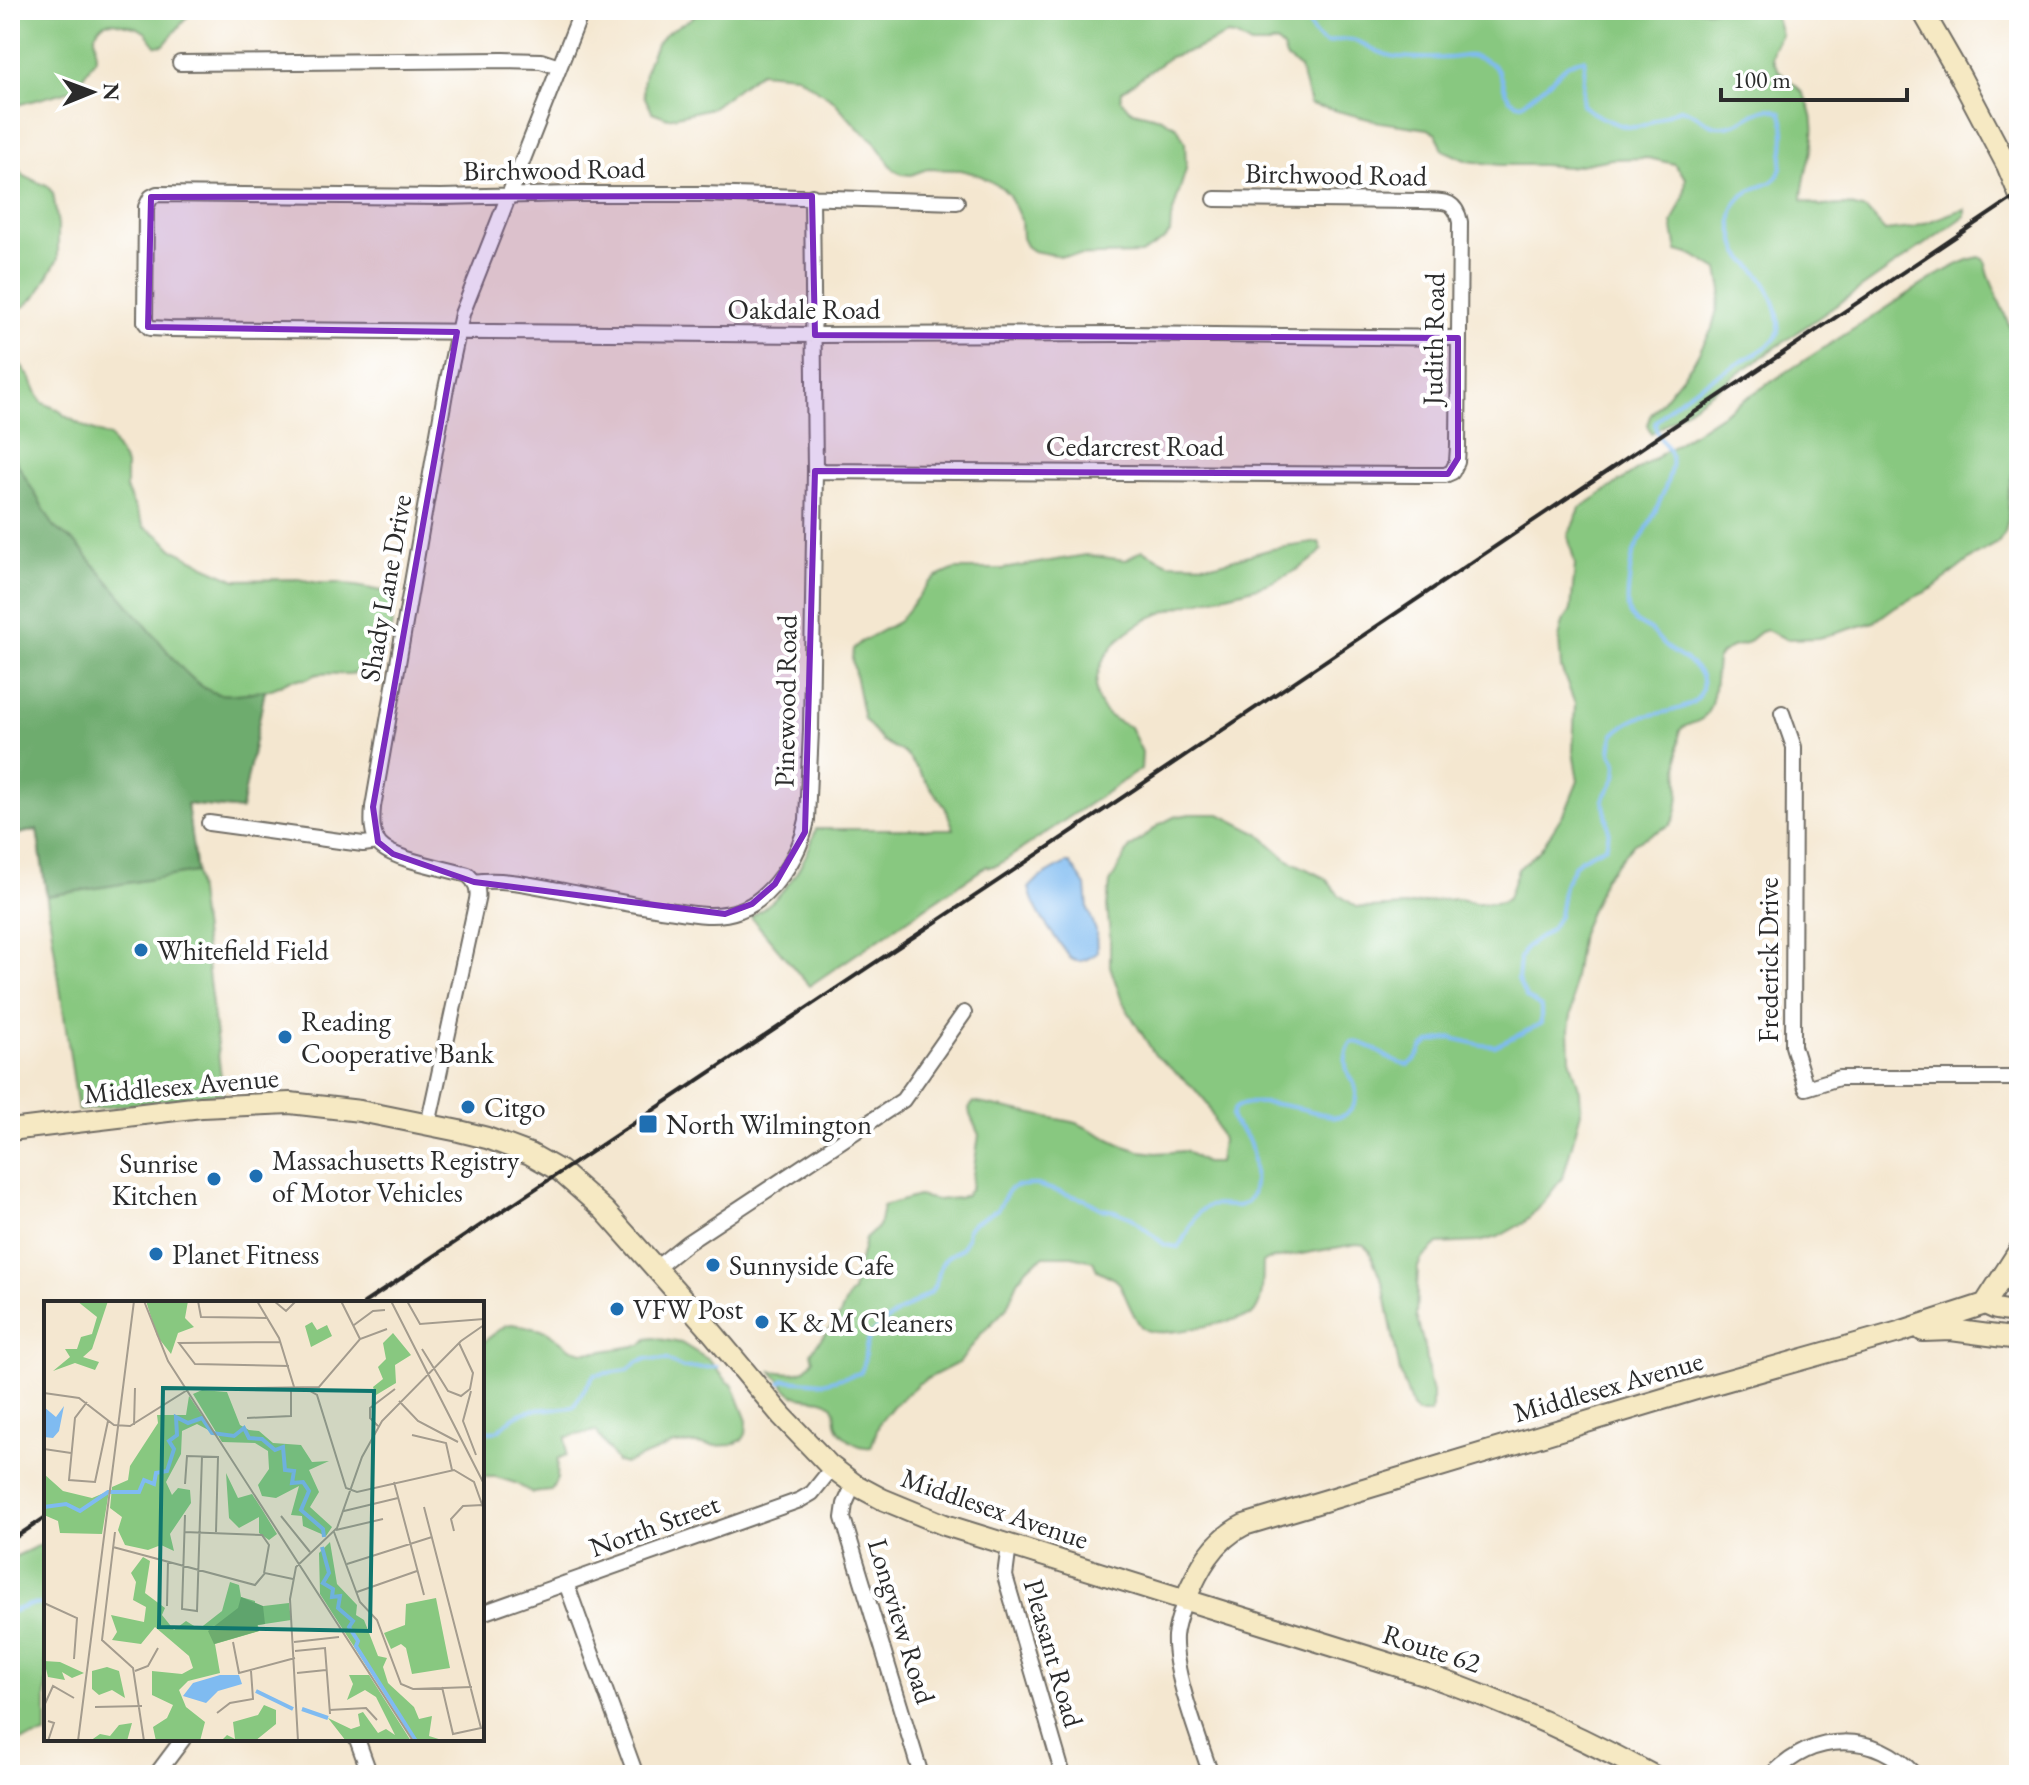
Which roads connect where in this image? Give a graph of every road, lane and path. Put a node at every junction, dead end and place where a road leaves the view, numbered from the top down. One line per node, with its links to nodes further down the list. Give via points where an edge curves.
1 (582, 10): 4 (street, Shady Lane Drive)
2 (1922, 10): 5 (main road)
3 (180, 63): 4 (street, via 503,60)
4 (559, 67): 6 (street, Shady Lane Drive)
5 (2019, 194)
6 (510, 195): 7 (street, Birchwood Road); 11 (street, Birchwood Road, via 153,195 146,216 145,325); 12 (street, Shady Lane Drive)
7 (812, 196): 9 (street, Birchwood Road); 13 (street, Pinewood Road)
8 (1215, 199): 10 (street, Birchwood Road, via 1422,201)
9 (957, 202)
10 (1454, 207): 14 (street, Judith Road, via 1460,222)
11 (150, 328): 12 (street, Oakdale Road)
12 (457, 332): 13 (street, Oakdale Road); 19 (street, Shady Lane Drive, via 373,807)
13 (815, 335): 14 (street, Oakdale Road); 15 (street, Pinewood Road)
14 (1458, 338): 16 (street, Judith Road)
15 (815, 471): 16 (street, Cedarcrest Road); 20 (street, Pinewood Road, via 809,803 801,844 775,884 743,909 710,915 525,884)
16 (1454, 471)
17 (1782, 713): 22 (street, Frederick Drive, via 1794,747 1793,1046 1806,1088 1842,1077)
18 (209, 823): 19 (street)
19 (378, 842): 20 (street, via 393,854 468,875)
20 (474, 882): 23 (street, via 477,900)
21 (964, 1013): 26 (street, via 903,1100)
22 (2019, 1078)
23 (428, 1125): 24 (main road, Middlesex Avenue, via 329,1106 263,1103); 26 (main road, Middlesex Avenue, via 487,1138 550,1165 597,1203)
24 (10, 1130)
25 (2019, 1251): 27 (main road)
26 (656, 1268): 31 (main road, Middlesex Avenue)
27 (1985, 1304): 28 (main road); 29 (main road, Middlesex Avenue); 30 (main road)
28 (2019, 1313)
29 (1899, 1332): 30 (main road, Middlesex Avenue, via 1951,1330); 35 (main road, Middlesex Avenue, via 1244,1525 1213,1550)
30 (2010, 1337)
31 (832, 1468): 32 (main road, Middlesex Avenue); 34 (street, North Street, via 800,1500)
32 (854, 1484): 33 (main road, Middlesex Avenue, via 922,1517); 42 (street, Longview Road, via 843,1518)
33 (1009, 1545): 35 (main road, Middlesex Avenue); 43 (street, Pleasant Road, via 1005,1576)
34 (566, 1583): 36 (street, North Street); 41 (street)
35 (1185, 1600): 44 (street, via 1176,1651); 45 (main road, Route 62, via 1474,1691)
36 (484, 1612)
37 (182, 1741): 39 (street)
38 (358, 1741): 40 (street)
39 (156, 1775)
40 (370, 1775)
41 (636, 1775)
42 (921, 1775)
43 (1063, 1775)
44 (1211, 1775)
45 (1652, 1775)
46 (1772, 1775): 47 (street, via 1801,1752 1848,1742 1884,1751)
47 (1915, 1775)

